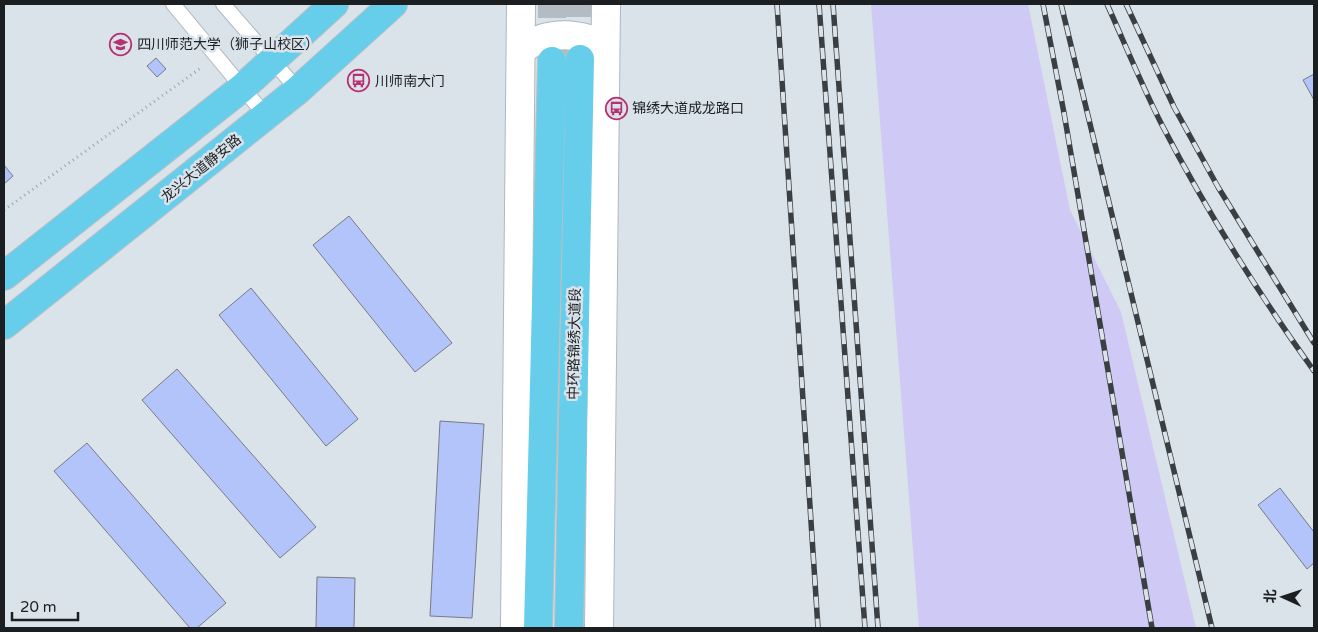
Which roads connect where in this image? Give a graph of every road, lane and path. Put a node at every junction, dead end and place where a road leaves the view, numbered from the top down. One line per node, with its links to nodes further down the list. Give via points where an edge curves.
1 (173, 4): 9 (lane)
2 (223, 4): 12 (lane)
3 (334, 4): 12 (main road)
4 (393, 4): 14 (main road, 龙兴大道静安路)
5 (521, 4): 8 (main road)
6 (606, 4): 7 (main road)
7 (605, 50): 8 (main road, via 591,39 562,35 530,43); 22 (main road)
8 (522, 51): 19 (main road)
9 (216, 56): 13 (lane); 16 (path)
10 (580, 59): 21 (main road, 中环路锦绣大道段)
11 (552, 61): 20 (main road, 中环路锦绣大道段)
12 (272, 62): 13 (main road); 14 (lane)
13 (242, 88): 15 (lane); 17 (main road)
14 (298, 90): 15 (main road, 龙兴大道静安路)
15 (266, 116): 18 (main road, 龙兴大道静安路)
16 (4, 210)
17 (4, 276)
18 (4, 325)
19 (515, 628)
20 (538, 628)
21 (570, 628)
22 (599, 628)

